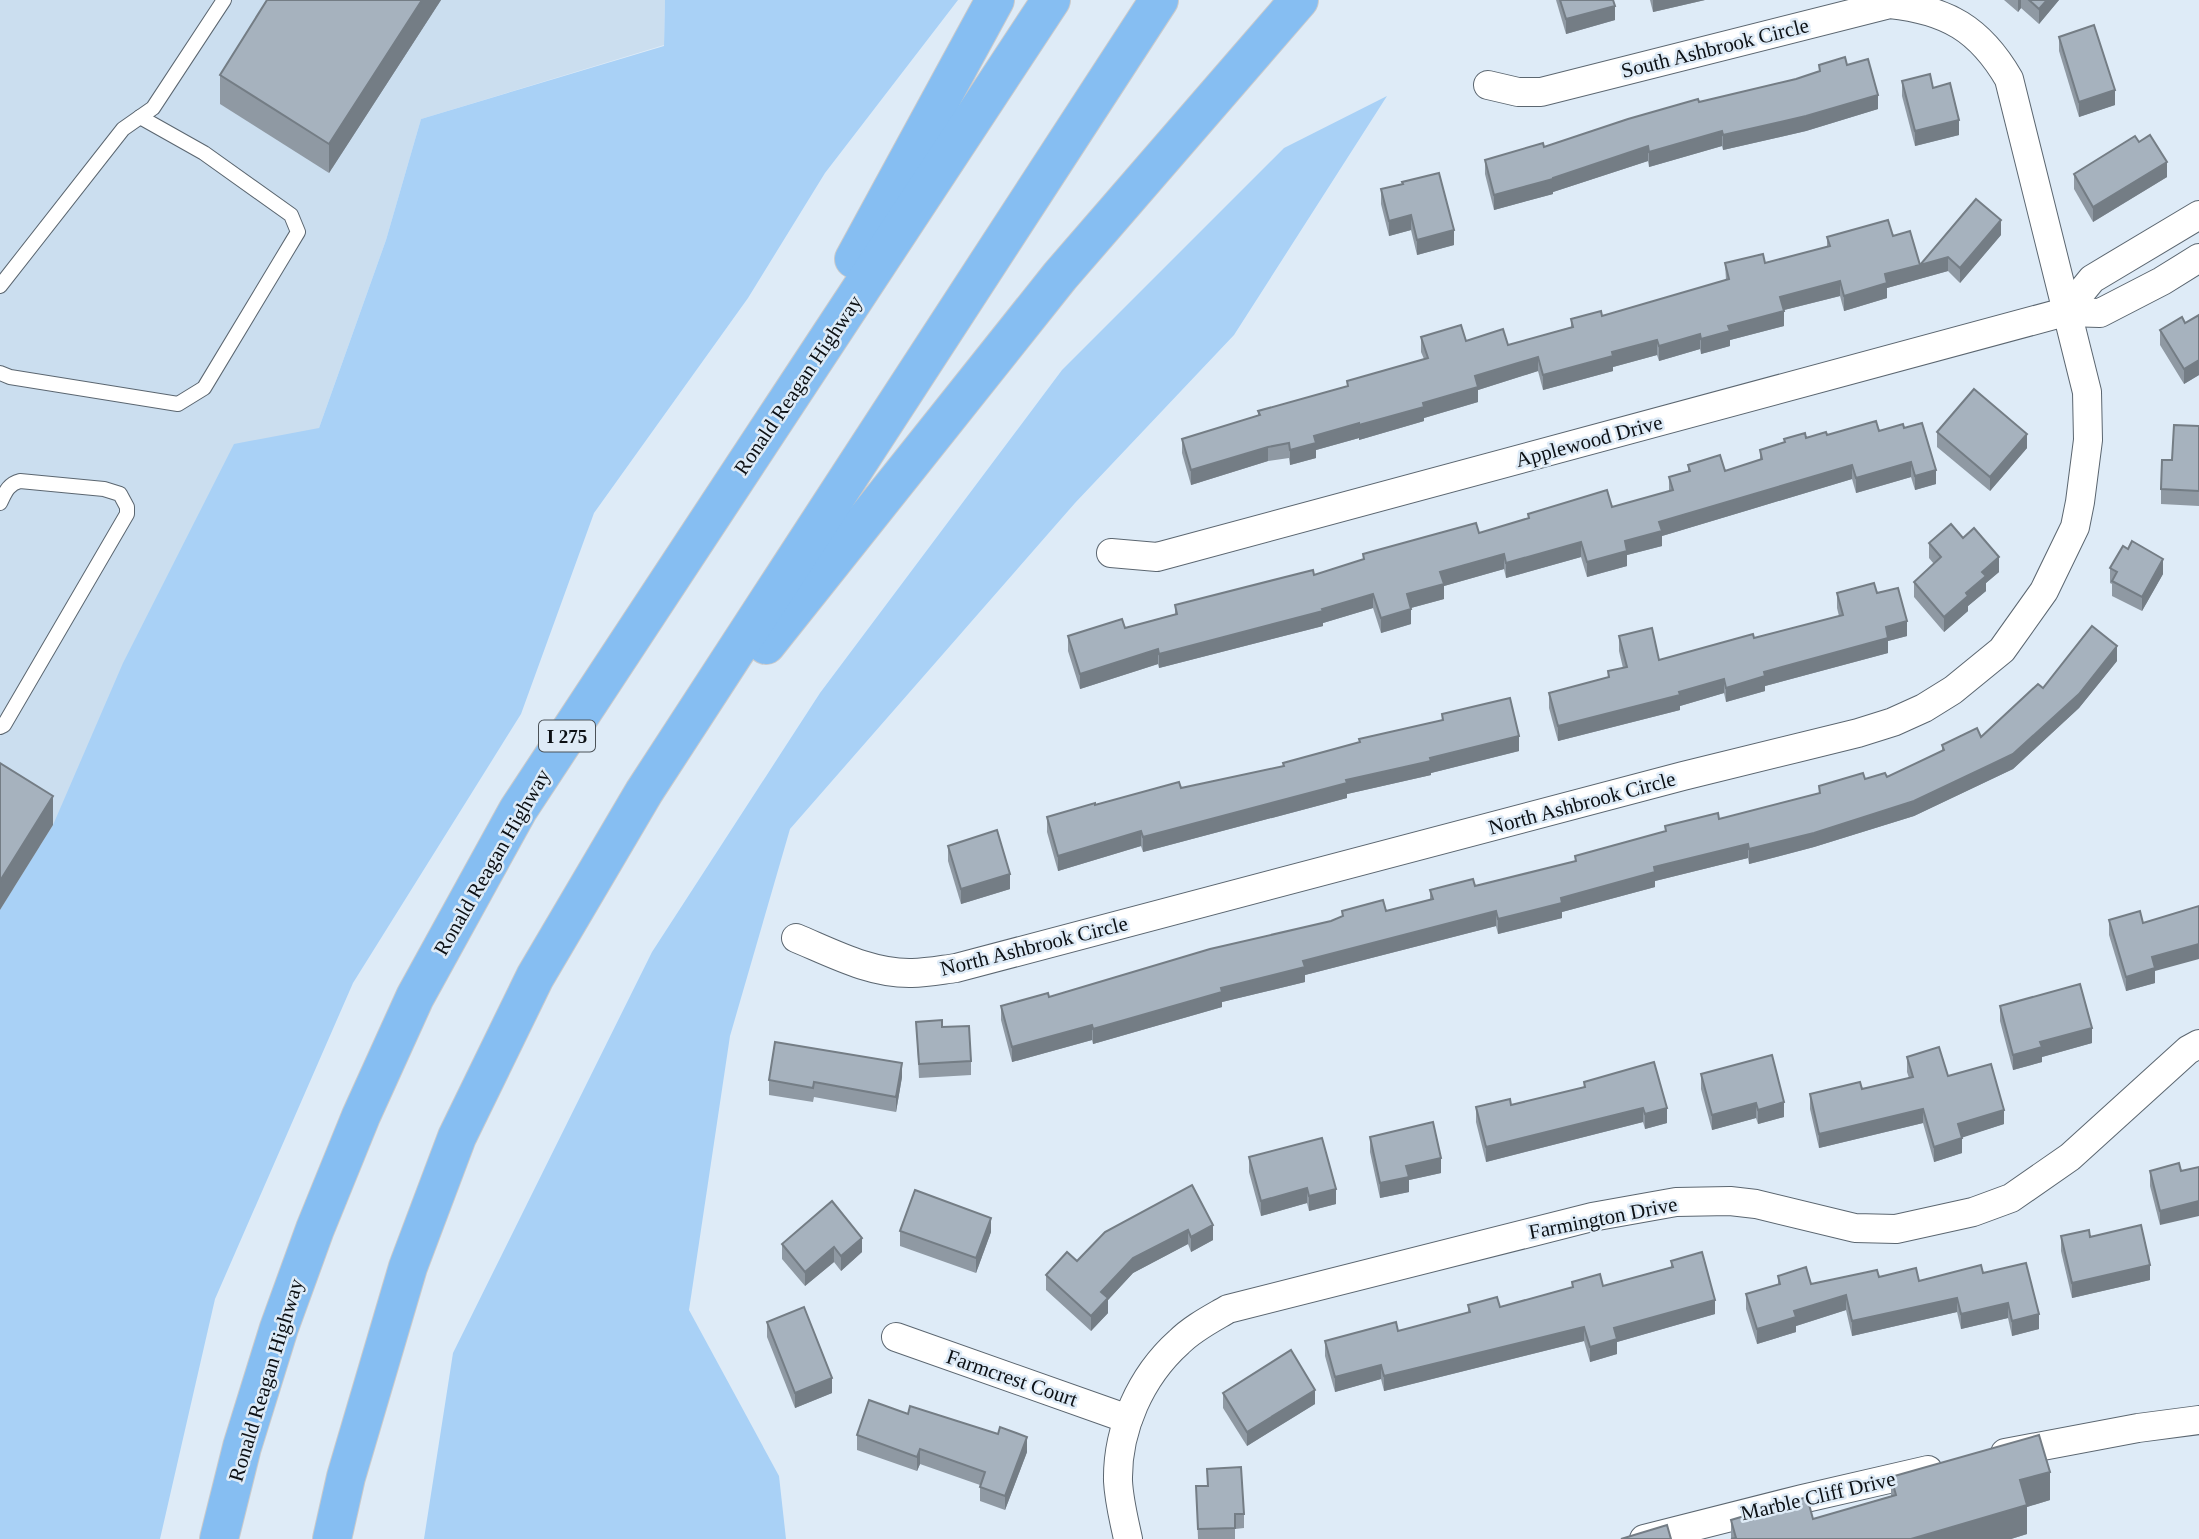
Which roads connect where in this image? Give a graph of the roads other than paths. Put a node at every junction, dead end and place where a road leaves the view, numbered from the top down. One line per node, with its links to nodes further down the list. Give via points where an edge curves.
1 (224, 0): 7 (lane, via 153,108)
2 (995, 0): 13 (highway)
3 (1051, 0): 13 (highway, Ronald Reagan Highway / I 275)
4 (1158, 0): 17 (highway)
5 (1299, 0): 17 (highway, via 1060,276)
6 (1488, 85): 11 (street, South Ashbrook Circle, via 1541,92 1890,4 1940,15 1978,38 1995,54 2009,79)
7 (140, 117): 10 (lane, via 123,129); 12 (lane, via 204,153 291,215 298,232 204,388 178,404)
8 (2199, 215): 11 (street, via 2092,279)
9 (2199, 258): 11 (street, Applewood Drive, via 2100,313)
10 (0, 286)
11 (2065, 312): 15 (street, Applewood Drive, via 1157,557); 18 (street, North Ashbrook Circle, via 2087,392 2088,440 2075,527 2044,591 2002,649 1924,708 1858,733 956,968 910,974 881,970)
12 (0, 373)
13 (730, 487): 23 (highway, Ronald Reagan Highway / I 275, via 518,810 415,997 361,1116 279,1328)
14 (0, 503): 16 (lane, via 6,490 20,481 104,489 120,494 127,514)
15 (1111, 553)
16 (0, 727)
17 (644, 792): 24 (highway, via 535,977 457,1137 408,1267)
18 (796, 938)
19 (2199, 1044): 21 (street, Farmington Drive, via 2041,1179 2011,1198 1973,1212 1895,1229 1816,1220 1756,1204 1676,1202 1579,1221 1228,1309 1180,1341 1158,1363)
20 (895, 1337): 21 (street, Farmcrest Court)
21 (1128, 1419): 25 (street, Farmington Drive, via 1118,1478)
22 (2199, 1420): 26 (street, Marble Cliff Drive, via 2032,1447)
23 (219, 1539)
24 (332, 1539)
25 (1128, 1539)
26 (1644, 1539)

